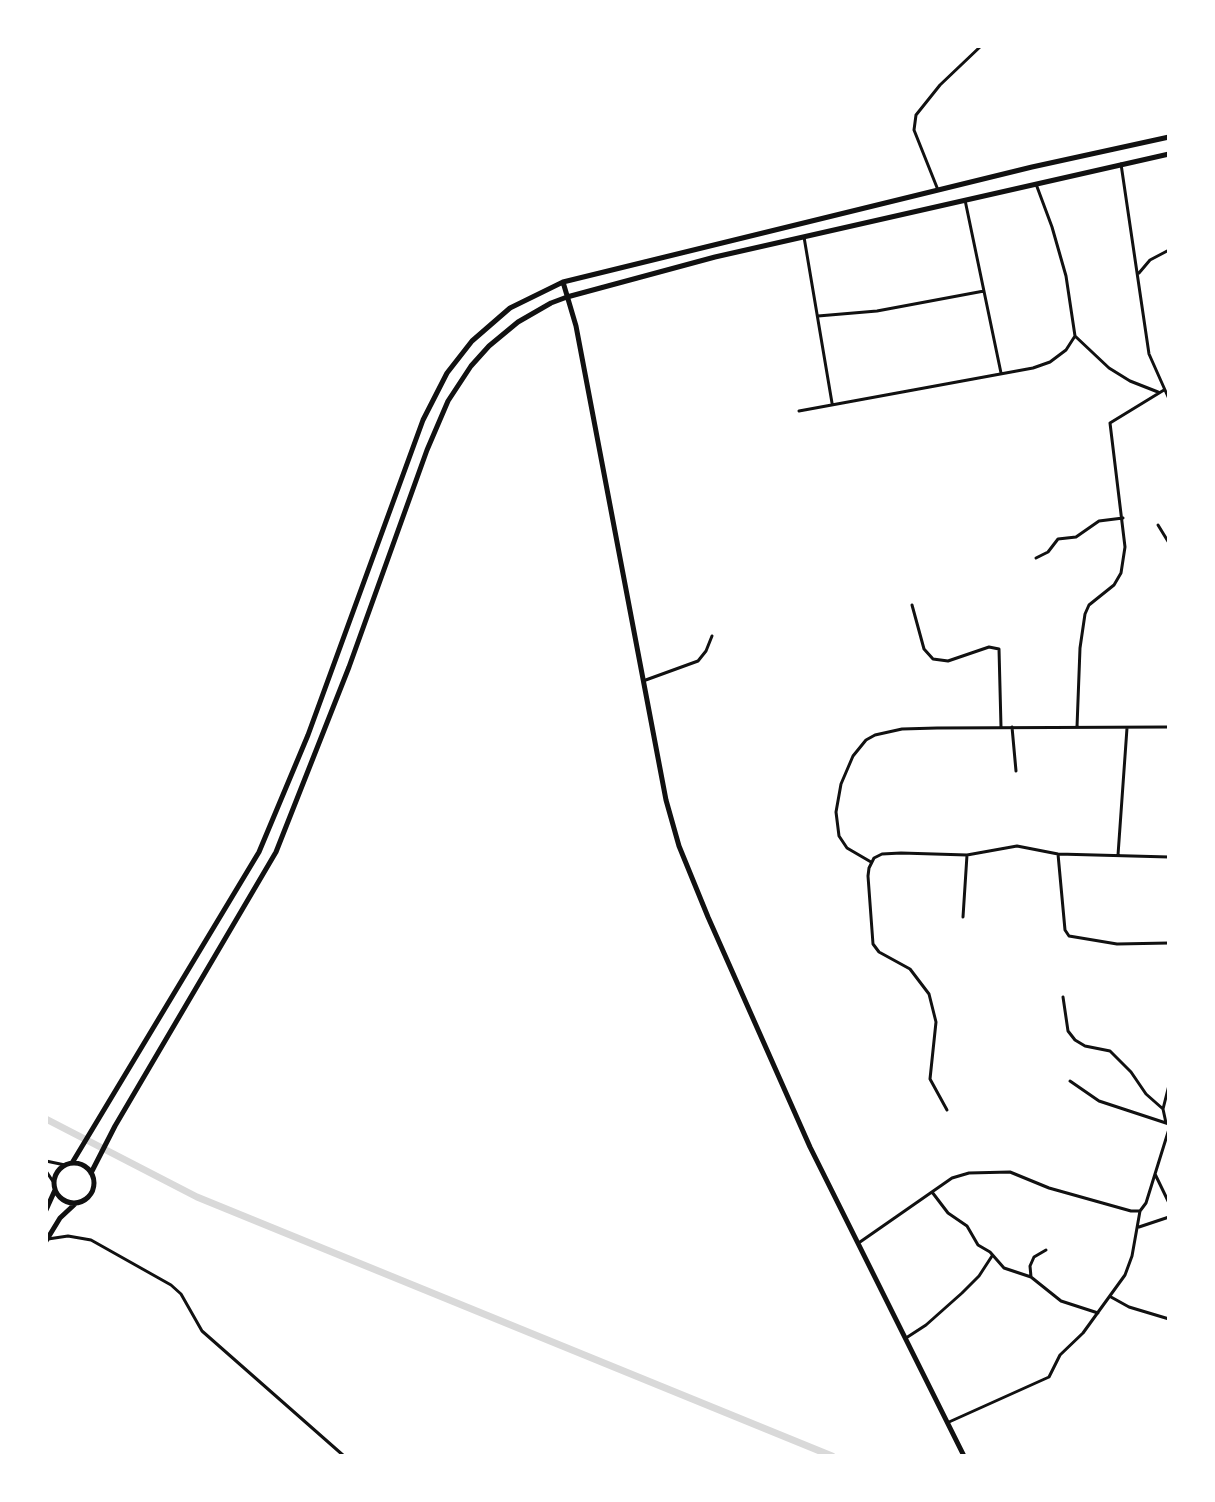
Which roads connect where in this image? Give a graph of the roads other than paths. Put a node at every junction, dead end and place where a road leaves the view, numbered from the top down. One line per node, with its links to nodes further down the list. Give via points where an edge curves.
1 (981, 46): 6 (street, via 916,115 914,130)
2 (1169, 137): 6 (main road)
3 (1169, 154): 4 (main road)
4 (1121, 164): 5 (main road); 10 (street)
5 (1036, 184): 7 (main road); 15 (street, via 1066,276)
6 (938, 190): 11 (main road)
7 (964, 200): 8 (main road); 12 (street)
8 (804, 237): 13 (main road); 14 (street)
9 (1169, 250): 10 (street)
10 (1139, 273): 17 (street, via 1149,354)
11 (563, 282): 13 (main road); 49 (main road, via 493,321 459,356 434,395 259,852)
12 (984, 291): 14 (street); 16 (street)
13 (567, 297): 28 (main road); 51 (main road, via 534,312 497,339 448,401 290,822)
14 (818, 316): 20 (street)
15 (1075, 336): 16 (street, via 1050,362); 18 (street, via 1119,375)
16 (1001, 373): 20 (street)
17 (1164, 390): 18 (street); 19 (street)
18 (1158, 392): 22 (street, via 1110,422)
19 (1169, 399)
20 (832, 404): 21 (street)
21 (799, 411)
22 (1123, 518): 25 (street, via 1099,521 1076,537 1058,539); 31 (street, via 1121,573 1089,605 1082,623)
23 (1158, 525): 24 (street)
24 (1169, 543)
25 (1036, 558)
26 (912, 605): 29 (street, via 924,649 933,659 948,661 989,647 999,649)
27 (712, 636): 28 (street, via 698,661)
28 (643, 681): 62 (main road, via 666,800 686,866)
29 (1001, 727): 30 (street); 39 (street, via 902,729 875,735 859,748 841,784 836,825 847,848)
30 (1012, 727): 31 (street); 34 (street)
31 (1077, 727): 33 (street)
32 (1169, 727): 33 (street)
33 (1127, 728): 37 (street)
34 (1016, 771)
35 (1058, 854): 36 (street, via 1017,846); 37 (street); 41 (street, via 1069,936 1117,944)
36 (967, 855): 39 (street, via 882,854); 40 (street)
37 (1118, 855): 38 (street)
38 (1169, 857)
39 (871, 862): 46 (street, via 873,944 910,969 929,994 936,1022 930,1079)
40 (963, 917)
41 (1169, 943)
42 (1063, 997): 45 (street, via 1068,1031 1075,1040 1110,1051)
43 (1070, 1081): 47 (street, via 1099,1101)
44 (1169, 1085): 45 (street)
45 (1163, 1109): 47 (street)
46 (947, 1110)
47 (1168, 1125): 52 (street)
48 (46, 1161): 49 (street)
49 (68, 1164): 51 (main road, via 83,1165); 53 (main road, via 57,1173)
50 (46, 1171): 53 (street)
51 (91, 1173): 55 (main road, via 92,1192)
52 (1155, 1173): 56 (street); 58 (street)
53 (54, 1187): 55 (main road, via 63,1200); 57 (main road)
54 (932, 1192): 58 (street, via 960,1175 1010,1172 1049,1188); 62 (street); 64 (street)
55 (75, 1203): 61 (main road)
56 (1169, 1203)
57 (46, 1210)
58 (1140, 1211): 60 (street)
59 (1169, 1217): 60 (street)
60 (1139, 1227): 66 (street, via 1125,1275)
61 (47, 1240): 71 (street, via 91,1240 171,1285 202,1331)
62 (858, 1243): 69 (main road)
63 (1046, 1250): 65 (street, via 1034,1257)
64 (992, 1256): 65 (street, via 1013,1273); 69 (street, via 962,1293)
65 (1031, 1277): 67 (street, via 1061,1301)
66 (1111, 1297): 67 (street); 68 (street)
67 (1098, 1313): 70 (street, via 1060,1355 1049,1377)
68 (1169, 1319)
69 (905, 1338): 70 (main road)
70 (947, 1422): 72 (main road)
71 (344, 1456)
72 (964, 1456)

